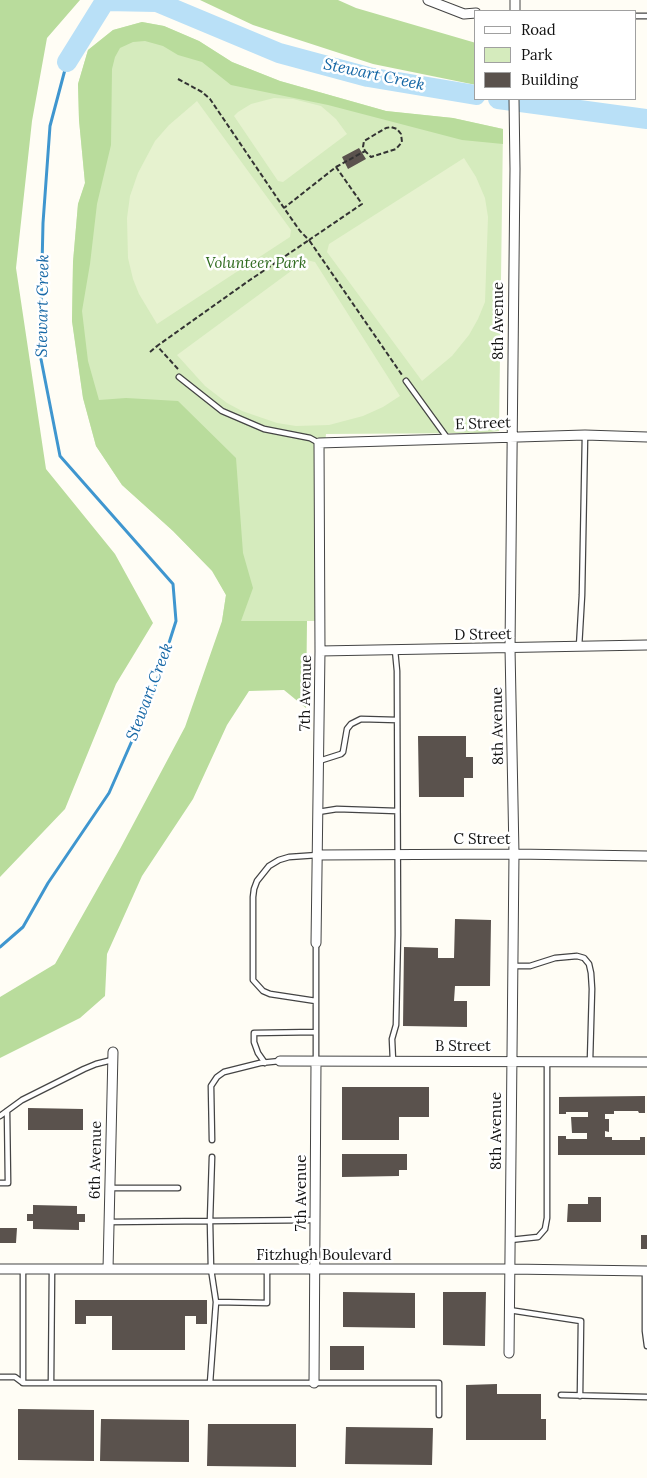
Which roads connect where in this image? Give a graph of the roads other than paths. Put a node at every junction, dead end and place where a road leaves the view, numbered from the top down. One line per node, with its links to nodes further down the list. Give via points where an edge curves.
1 (428, 0): 2 (street)
2 (442, 3): 3 (street, via 464,14)
3 (474, 13)
4 (514, 100): 8 (street, 8th Avenue)
5 (179, 377): 11 (lane, via 222,411 264,429 310,438)
6 (406, 381): 10 (lane)
7 (585, 435): 8 (street, E Street); 9 (street, E Street); 13 (lane)
8 (512, 436): 10 (street, E Street); 14 (street, 8th Avenue)
9 (647, 437)
10 (448, 439): 11 (street, E Street)
11 (319, 443): 16 (street, 7th Avenue)
12 (647, 645): 13 (street, D Street)
13 (579, 647): 14 (street, D Street)
14 (510, 648): 15 (street, D Street); 22 (street, 8th Avenue)
15 (395, 650): 16 (street, D Street); 17 (lane)
16 (320, 651): 18 (street, 7th Avenue)
17 (397, 720): 18 (lane, via 361,719 351,724 343,752); 19 (lane)
18 (319, 761): 20 (street, 7th Avenue)
19 (397, 811): 20 (lane, via 329,809); 21 (lane)
20 (318, 812): 23 (street, 7th Avenue)
21 (397, 854): 22 (street, C Street); 23 (street, C Street); 30 (lane)
22 (514, 854): 24 (street, C Street); 26 (street, 8th Avenue)
23 (318, 855): 25 (street, 7th Avenue); 27 (lane, via 289,857 270,866 254,889 253,906 253,980 270,994)
24 (647, 856)
25 (316, 943): 27 (lane)
26 (512, 966): 31 (street, 8th Avenue); 33 (lane, via 530,966 554,958 577,956 589,964 592,989)
27 (316, 1001): 28 (lane)
28 (316, 1032): 35 (lane); 37 (lane, via 254,1033 254,1042)
29 (113, 1056): 38 (lane, via 22,1100); 43 (street, 6th Avenue)
30 (393, 1061): 31 (street, B Street); 35 (street, B Street)
31 (511, 1061): 32 (street, B Street); 48 (street, 8th Avenue)
32 (547, 1061): 33 (street, B Street); 48 (lane, via 545,1229 538,1238)
33 (590, 1061): 36 (street, B Street)
34 (280, 1062): 35 (street, B Street); 37 (lane)
35 (316, 1062): 45 (street, 7th Avenue)
36 (647, 1062)
37 (264, 1063): 40 (lane, via 224,1072 211,1086)
38 (7, 1111): 39 (lane); 42 (lane, via 8,1183)
39 (0, 1116)
40 (212, 1140)
41 (212, 1157): 46 (lane)
42 (0, 1183)
43 (110, 1188): 44 (lane); 47 (street, 6th Avenue)
44 (178, 1188)
45 (316, 1220): 46 (lane); 56 (street, 7th Avenue)
46 (210, 1221): 47 (lane); 53 (lane)
47 (109, 1222): 52 (street, 6th Avenue)
48 (510, 1240): 54 (street, 8th Avenue)
49 (0, 1269): 50 (street, Fitzhugh Boulevard)
50 (23, 1269): 51 (street, Fitzhugh Boulevard); 63 (lane)
51 (52, 1269): 52 (street, Fitzhugh Boulevard); 64 (lane)
52 (108, 1269): 53 (street, Fitzhugh Boulevard)
53 (211, 1269): 55 (street, Fitzhugh Boulevard); 58 (lane)
54 (510, 1269): 56 (street, Fitzhugh Boulevard); 57 (street, Fitzhugh Boulevard); 59 (street, 8th Avenue)
55 (267, 1270): 56 (street, Fitzhugh Boulevard); 58 (lane, via 267,1303)
56 (316, 1270): 66 (street, 7th Avenue)
57 (646, 1271): 60 (lane)
58 (216, 1302): 65 (lane)
59 (509, 1310): 61 (street, 8th Avenue); 68 (lane, via 581,1321)
60 (647, 1346)
61 (509, 1353)
62 (0, 1377): 63 (lane, via 15,1377)
63 (23, 1383): 64 (lane)
64 (51, 1383): 65 (lane)
65 (210, 1383): 66 (lane)
66 (314, 1383): 70 (lane, via 439,1383)
67 (560, 1395): 68 (lane)
68 (580, 1396): 69 (lane)
69 (647, 1398)
70 (439, 1415)

